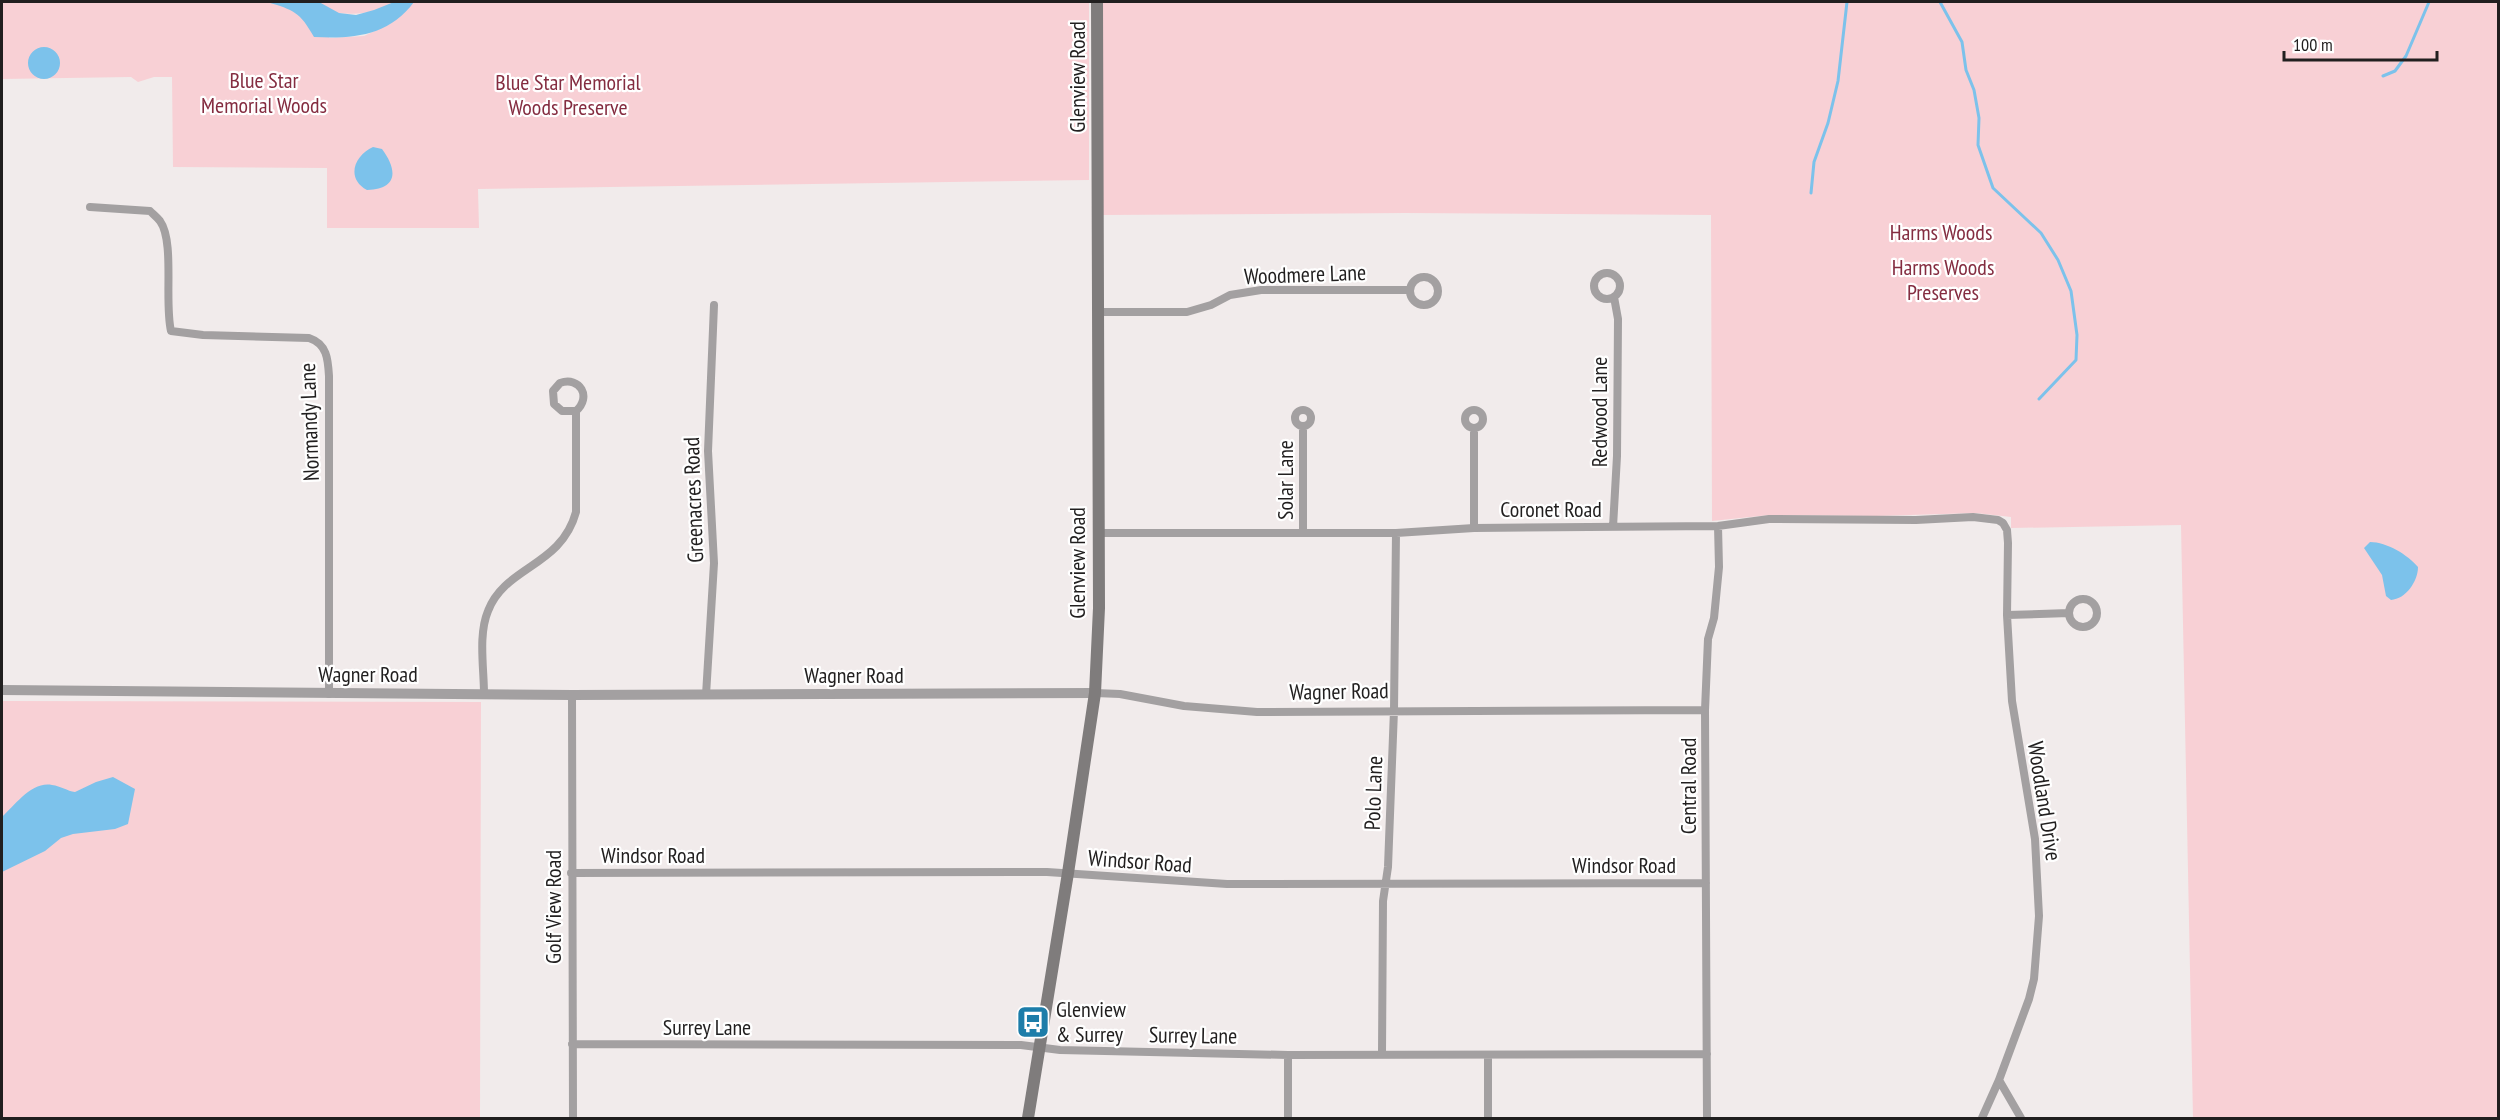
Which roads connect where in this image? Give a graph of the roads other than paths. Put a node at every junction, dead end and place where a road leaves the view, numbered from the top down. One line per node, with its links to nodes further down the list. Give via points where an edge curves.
1 (1097, 2): 6 (main road, Glenview Road)
2 (90, 207): 21 (street, Normandy Lane, via 150,211 160,221 166,239 167,315 171,331 309,338 326,352)
3 (1410, 290): 6 (street, Woodmere Lane, via 1261,290 1230,295 1187,312)
4 (1614, 297): 12 (street, Redwood Lane, via 1617,456)
5 (714, 305): 24 (street, Greenacres Road, via 708,451 714,563)
6 (1097, 312): 15 (main road, Glenview Road)
7 (576, 411): 22 (street, via 576,512 572,526 556,549 502,590 488,611 483,640)
8 (1303, 427): 14 (street, Solar Lane)
9 (1474, 428): 13 (street)
10 (2002, 523): 11 (street, Coronet Road, via 1998,519 1973,517 1769,519); 18 (street, Woodland Drive, via 2008,543)
11 (1718, 526): 12 (street, Coronet Road); 26 (street, Central Road, via 1719,567 1708,639)
12 (1613, 527): 13 (street, Coronet Road)
13 (1474, 528): 16 (street, Coronet Road)
14 (1303, 532): 15 (street, Coronet Road); 16 (street, Coronet Road)
15 (1097, 533): 20 (main road, Glenview Road)
16 (1396, 533): 25 (street, Polo Lane)
17 (2069, 613): 18 (street)
18 (2007, 615): 37 (street, Woodland Drive, via 2012,701 2035,839 2039,916 2034,979)
19 (2, 690): 21 (street, Wagner Road)
20 (1095, 693): 24 (street, Wagner Road); 25 (street, Wagner Road, via 1257,712); 28 (main road, Glenview Road)
21 (329, 694): 22 (street, Wagner Road)
22 (484, 694): 23 (street, Wagner Road)
23 (572, 695): 24 (street, Wagner Road); 27 (street, Golf View Road)
24 (706, 695)
25 (1394, 710): 26 (street, Wagner Road); 30 (street, Polo Lane)
26 (1706, 710): 29 (street, Central Road)
27 (571, 873): 28 (street, Windsor Road); 31 (street, Golf View Road)
28 (1068, 873): 30 (street, Windsor Road, via 1202,883); 32 (main road, Glenview Road)
29 (1706, 883): 30 (street, Windsor Road); 34 (street, Central Road)
30 (1385, 884): 33 (street, Polo Lane)
31 (572, 1044): 32 (street, Surrey Lane); 38 (street, Golf View Road)
32 (1040, 1048): 35 (street, Surrey Lane); 39 (main road, Glenview Road)
33 (1382, 1053): 35 (street, Surrey Lane); 36 (street, Surrey Lane)
34 (1707, 1054): 36 (street, Surrey Lane); 42 (street, Central Road)
35 (1288, 1055): 40 (street)
36 (1488, 1055): 41 (street)
37 (1999, 1080): 43 (street, Woodland Drive); 44 (street)
38 (573, 1119)
39 (1028, 1119)
40 (1288, 1119)
41 (1488, 1119)
42 (1707, 1119)
43 (1982, 1119)
44 (2021, 1119)

